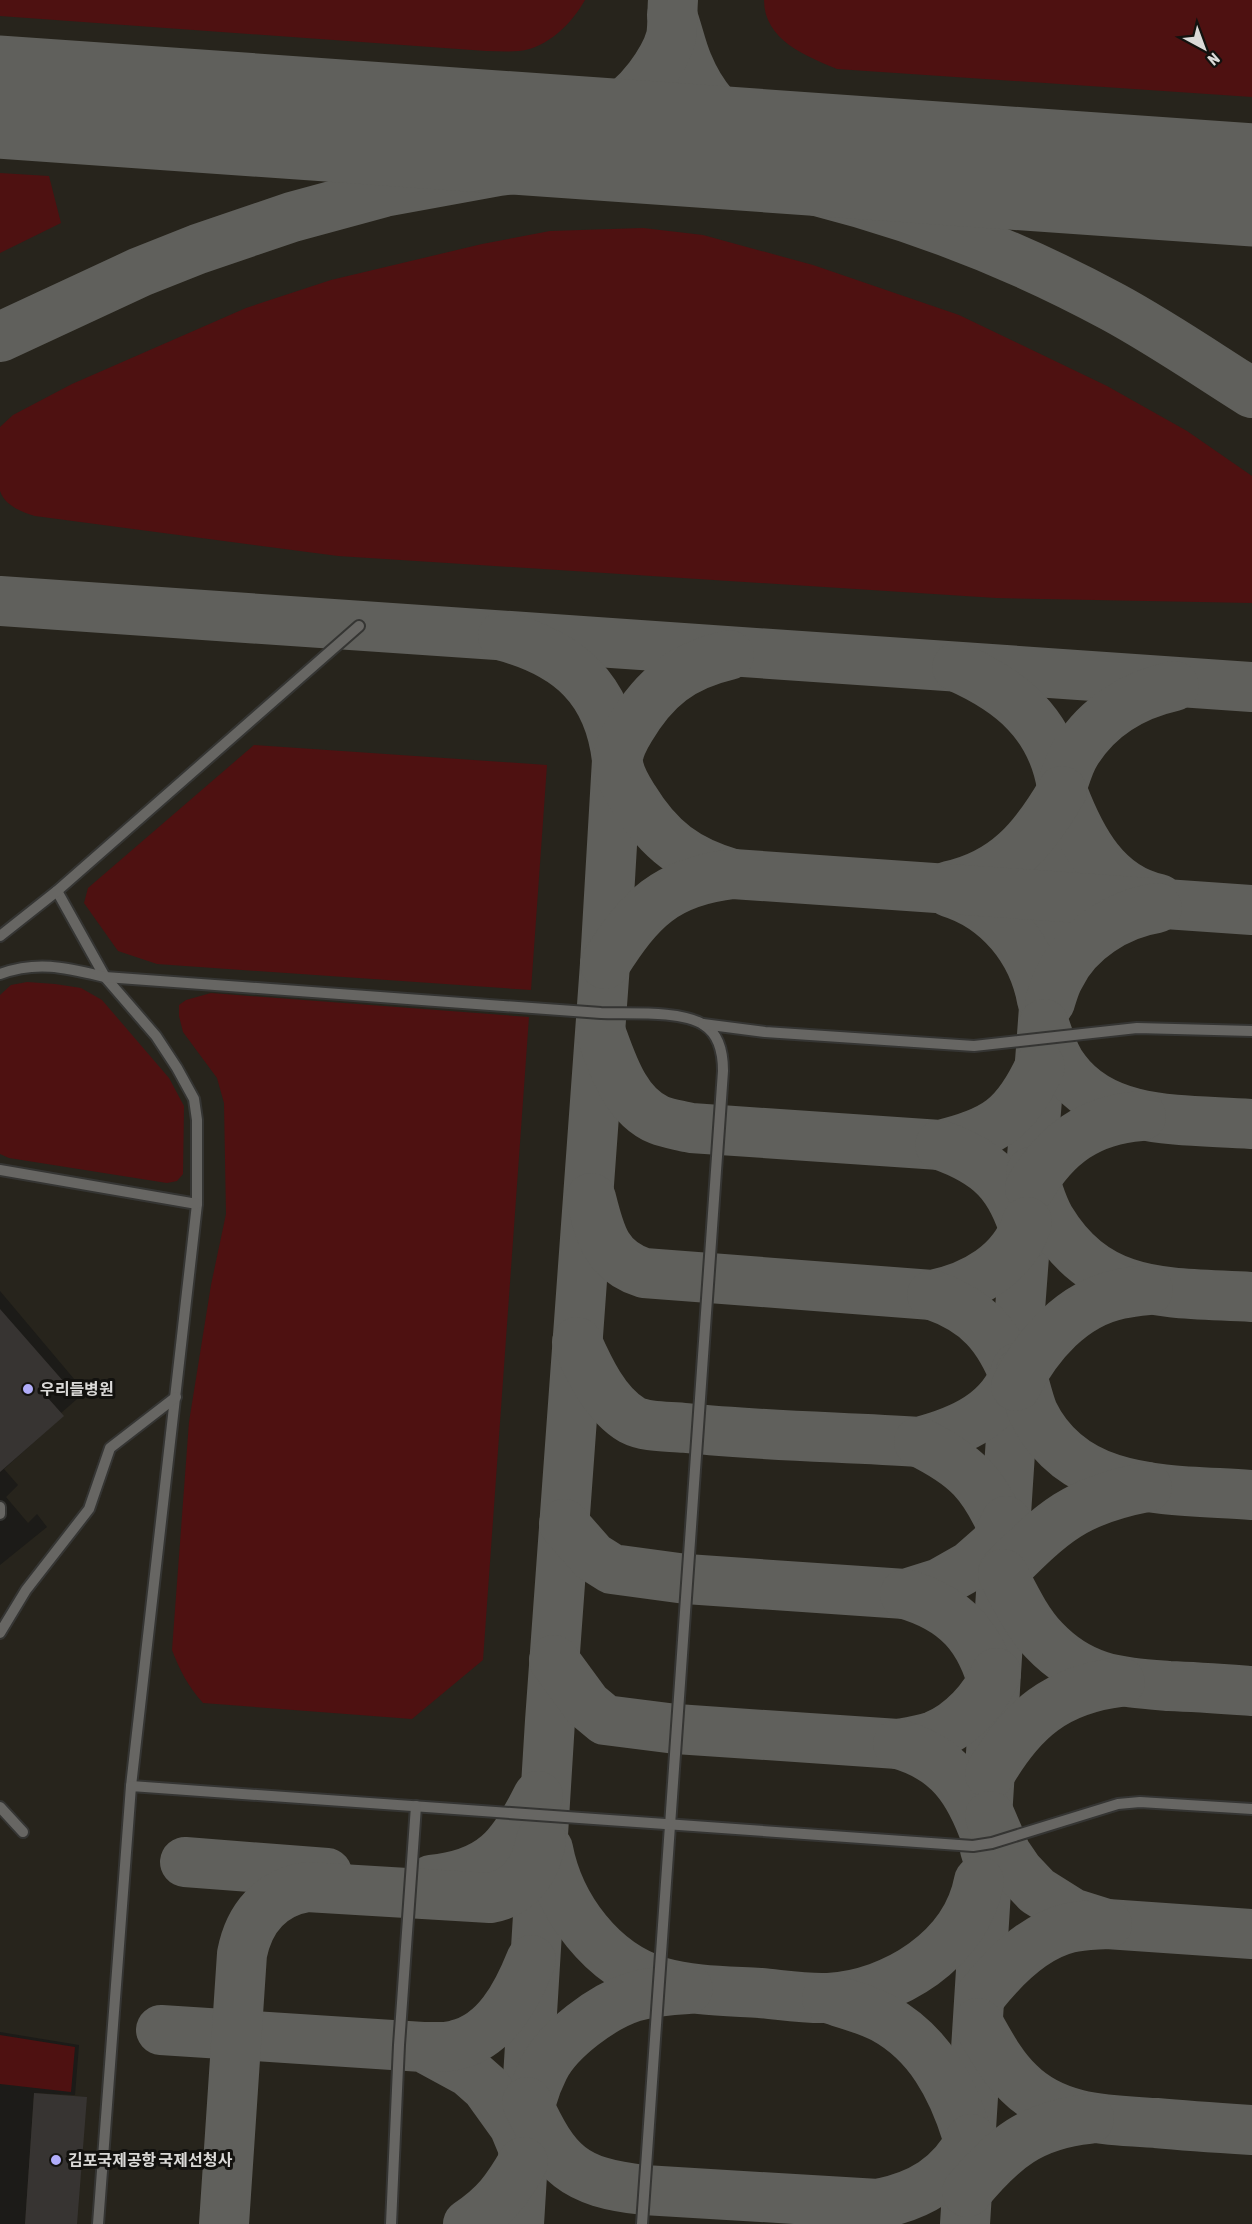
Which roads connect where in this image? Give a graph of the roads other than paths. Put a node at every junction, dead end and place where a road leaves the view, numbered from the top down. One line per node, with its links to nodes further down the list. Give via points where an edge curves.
1 (359, 626): 2 (lane)
2 (57, 891): 3 (lane); 5 (lane)
3 (0, 936)
4 (0, 974): 5 (lane, via 23,966 44,965)
5 (105, 977): 6 (lane, via 673,1016); 9 (lane, via 156,1036 194,1099)
6 (703, 1024): 7 (lane, via 974,1046 1137,1028); 18 (lane, via 721,1047 723,1071)
7 (1252, 1031)
8 (0, 1170): 9 (lane)
9 (197, 1204): 10 (lane)
10 (176, 1397): 13 (lane, via 110,1448 89,1509 26,1590); 14 (lane)
11 (0, 1507): 12 (lane)
12 (0, 1514)
13 (0, 1633)
14 (131, 1786): 15 (lane); 20 (lane)
15 (416, 1806): 18 (lane); 21 (lane, via 399,2046)
16 (0, 1807): 19 (lane)
17 (1252, 1809): 18 (lane, via 1118,1804 973,1846)
18 (669, 1823): 22 (lane)
19 (23, 1832)
20 (98, 2224)
21 (392, 2224)
22 (642, 2224)

